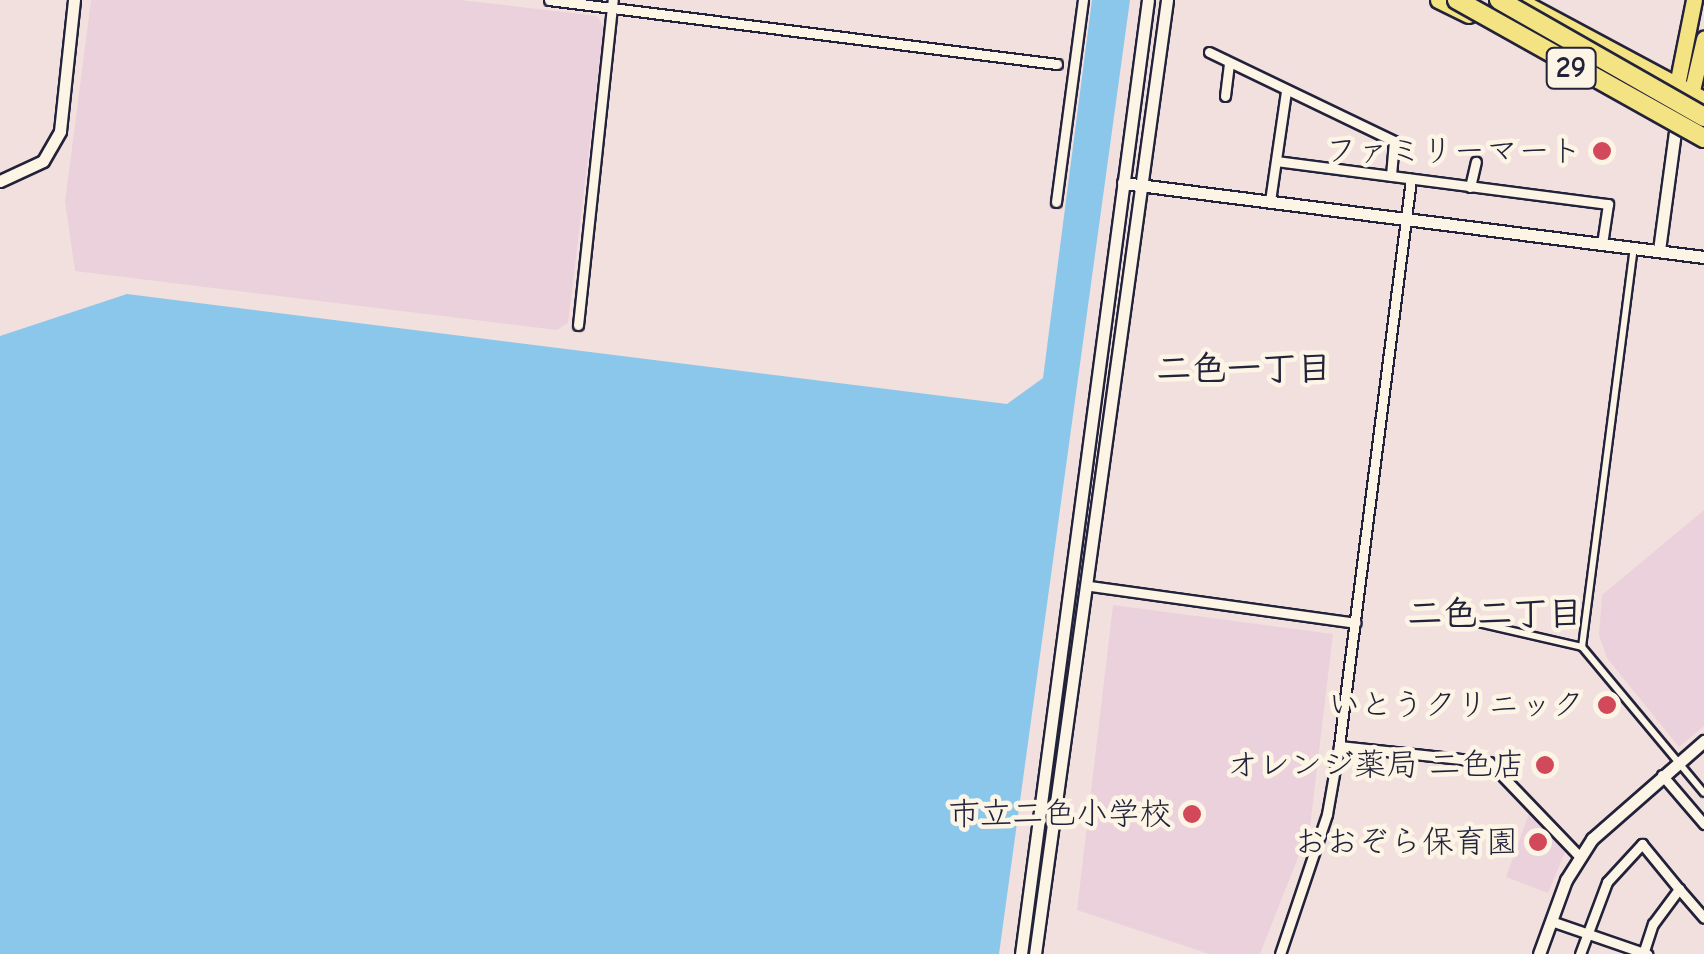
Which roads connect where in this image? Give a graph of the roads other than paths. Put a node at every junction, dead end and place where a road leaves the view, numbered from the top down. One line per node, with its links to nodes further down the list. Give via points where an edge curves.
1 (74, 0): 27 (street, via 60,131 43,161)
2 (549, 0): 11 (street)
3 (1083, 0): 32 (street)
4 (1148, 0): 28 (street)
5 (1167, 0): 29 (street)
6 (1438, 0): 21 (main road, 29)
7 (1457, 0): 22 (highway, bridge)
8 (1499, 0): 20 (highway, bridge)
9 (1519, 0): 16 (main road, 29)
10 (1694, 0): 16 (main road)
11 (612, 4): 14 (street); 38 (street)
12 (1704, 39): 19 (main road)
13 (1209, 52): 15 (street)
14 (1058, 64)
15 (1229, 64): 17 (street); 18 (street)
16 (1674, 86): 19 (main road, 29); 21 (main road)
17 (1286, 91): 23 (street); 25 (street, via 1394,141)
18 (1226, 96)
19 (1698, 96): 21 (main road)
20 (1704, 117)
21 (1676, 124): 22 (main road, 29); 36 (street)
22 (1704, 137)
23 (1276, 161): 25 (street); 31 (street)
24 (1476, 162): 30 (street)
25 (1391, 176): 26 (street)
26 (1412, 179): 30 (street); 33 (street)
27 (0, 181)
28 (1123, 183): 29 (street); 54 (street)
29 (1141, 186): 31 (street); 39 (street)
30 (1470, 186): 34 (street, via 1608,204)
31 (1270, 201): 33 (street)
32 (1056, 202)
33 (1408, 219): 34 (street); 40 (street)
34 (1602, 244): 35 (street)
35 (1634, 247): 36 (street); 42 (street)
36 (1659, 250): 37 (street)
37 (1704, 257)
38 (578, 325)
39 (1090, 586): 40 (street); 55 (street)
40 (1356, 622): 44 (street)
41 (1474, 622): 42 (street)
42 (1582, 647): 45 (street)
43 (1704, 741): 45 (street)
44 (1339, 746): 49 (street, via 1489,762); 56 (street, via 1326,814)
45 (1678, 763): 46 (street); 47 (street)
46 (1662, 775): 48 (street); 49 (street)
47 (1704, 793)
48 (1704, 824)
49 (1579, 856): 52 (street)
50 (1679, 889): 51 (street); 53 (street, via 1642,844 1607,882); 59 (street, via 1653,924)
51 (1704, 918)
52 (1551, 921): 53 (street); 57 (street)
53 (1588, 932): 58 (street); 59 (street)
54 (1022, 954)
55 (1035, 954)
56 (1280, 954)
57 (1540, 954)
58 (1580, 954)
59 (1645, 954)

